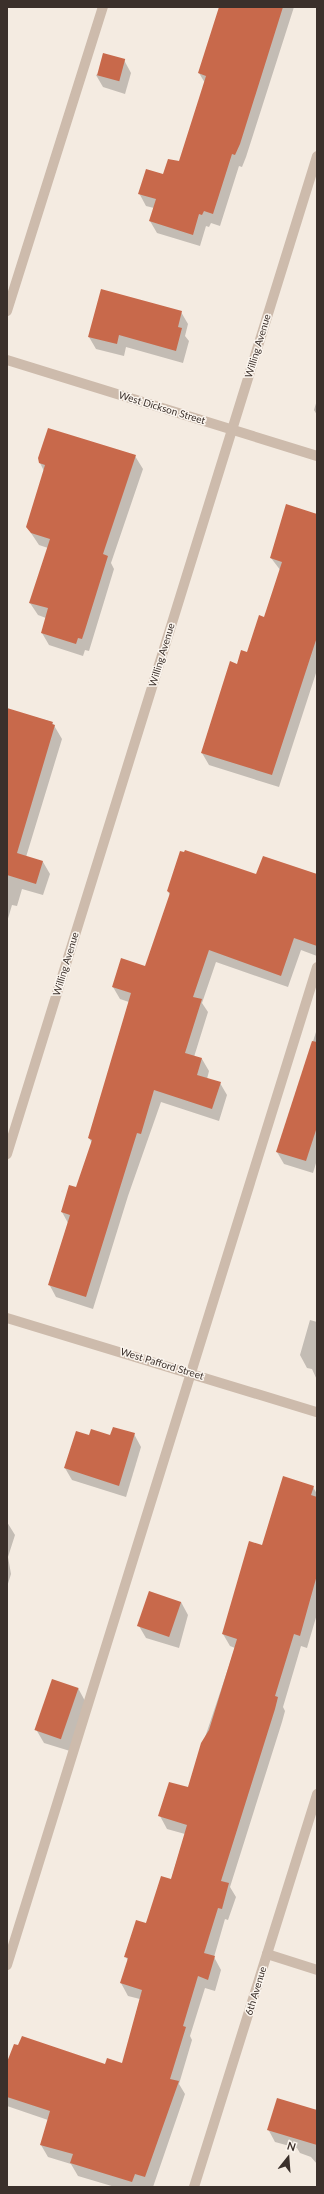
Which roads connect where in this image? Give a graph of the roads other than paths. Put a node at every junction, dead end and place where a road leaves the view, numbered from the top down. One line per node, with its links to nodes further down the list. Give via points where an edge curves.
1 (103, 7): 3 (street)
2 (317, 156): 5 (street, Willing Avenue)
3 (7, 311)
4 (7, 360): 5 (street, West Dickson Street)
5 (232, 430): 6 (street, West Dickson Street); 8 (street, Willing Avenue)
6 (317, 456)
7 (317, 968): 10 (street)
8 (7, 1154)
9 (7, 1318): 10 (street, West Pafford Street)
10 (190, 1372): 11 (street, West Pafford Street); 14 (street)
11 (317, 1412)
12 (317, 1794): 13 (street, 6th Avenue)
13 (267, 1954): 15 (street); 16 (street, 6th Avenue)
14 (7, 1966)
15 (317, 1970)
16 (194, 2187)

